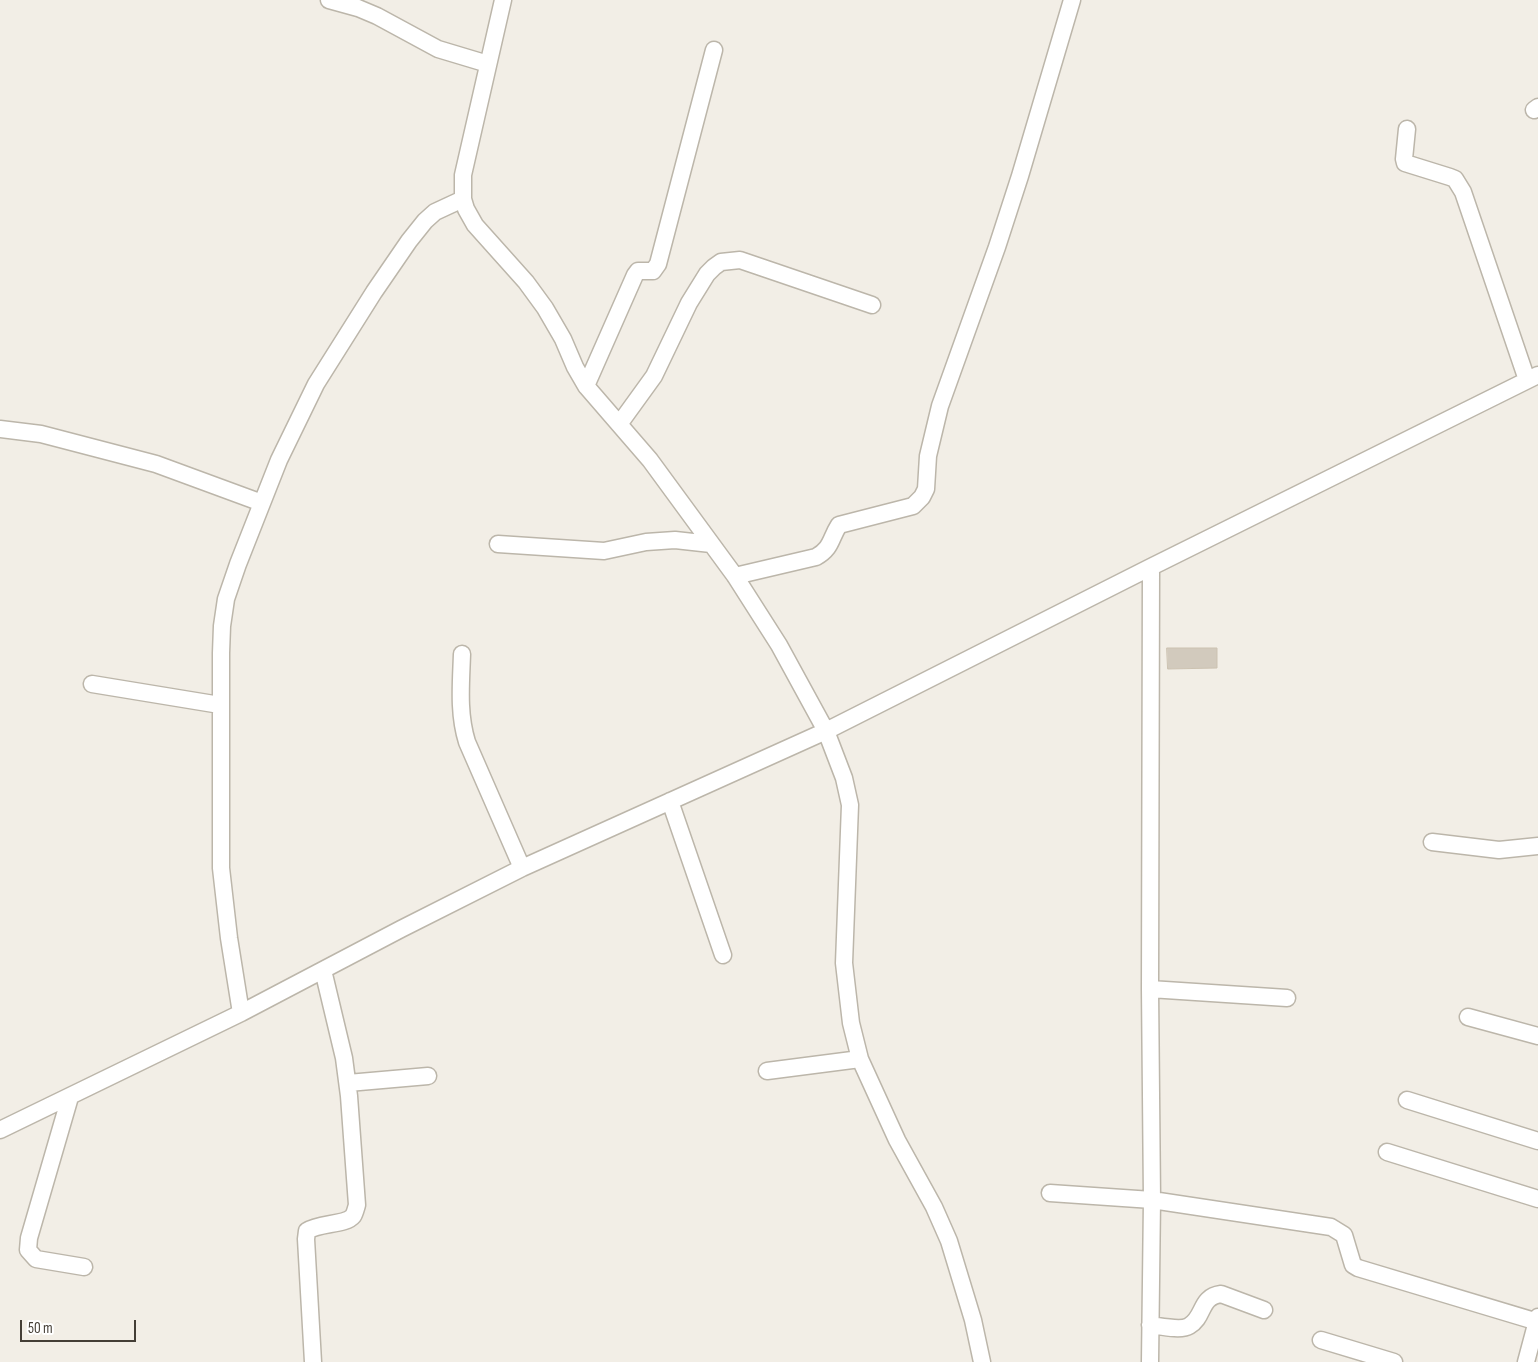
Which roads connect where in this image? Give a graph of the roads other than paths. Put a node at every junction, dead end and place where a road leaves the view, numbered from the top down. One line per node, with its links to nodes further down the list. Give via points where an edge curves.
1 (329, 0): 5 (street, via 377,16 438,49)
2 (503, 0): 5 (street)
3 (1072, 0): 17 (street, via 994,256 940,406 922,497 913,506 839,525 830,546 816,556)
4 (714, 50): 10 (street, via 658,264 653,271 638,271 635,275)
5 (488, 64): 7 (street, via 463,175)
6 (1407, 129): 9 (street, via 1405,163 1450,177 1463,192)
7 (463, 198): 10 (street, via 475,225 545,308); 13 (street, via 430,216 395,260 316,384)
8 (872, 305): 11 (street, via 740,260 721,262 707,274 689,303 654,376)
9 (1533, 377): 16 (street)
10 (586, 386): 11 (street)
11 (620, 424): 15 (street)
12 (0, 429): 13 (street, via 41,434 156,464)
13 (262, 503): 20 (street, via 226,599)
14 (498, 544): 15 (street, via 604,551 675,540)
15 (711, 544): 17 (street)
16 (1151, 567): 21 (street); 28 (street)
17 (735, 576): 21 (street, via 779,645)
18 (462, 654): 25 (street, via 462,725)
19 (92, 684): 20 (street)
20 (220, 704): 30 (street, via 221,868)
21 (826, 731): 22 (street); 33 (street, via 844,778 850,805 844,964 851,1022)
22 (670, 801): 25 (street); 26 (street)
23 (1432, 842): 24 (street, via 1499,850)
24 (1538, 846)
25 (522, 868): 27 (street)
26 (723, 955)
27 (323, 970): 30 (street); 36 (street)
28 (1150, 989): 29 (street); 44 (street)
29 (1288, 998)
30 (241, 1014): 37 (street)
31 (1468, 1017): 32 (street)
32 (1538, 1036)
33 (860, 1059): 34 (street); 51 (street, via 949,1241 971,1312)
34 (767, 1071)
35 (428, 1076): 36 (street)
36 (348, 1083): 50 (street, via 357,1204 354,1216 347,1221 314,1226 307,1231)
37 (70, 1097): 39 (street); 45 (street, via 28,1250 36,1259)
38 (1407, 1100): 40 (street)
39 (0, 1130)
40 (1538, 1141)
41 (1387, 1152): 43 (street)
42 (1050, 1193): 44 (street)
43 (1538, 1199)
44 (1152, 1200): 47 (street, via 1331,1227 1344,1236 1353,1265 1358,1268); 48 (street)
45 (84, 1268)
46 (1264, 1310): 48 (street, via 1221,1294 1209,1298 1189,1326)
47 (1538, 1321): 54 (street)
48 (1150, 1325): 52 (street)
49 (1321, 1340): 53 (street)
50 (313, 1362)
51 (982, 1362)
52 (1150, 1362)
53 (1394, 1362)
54 (1526, 1362)

